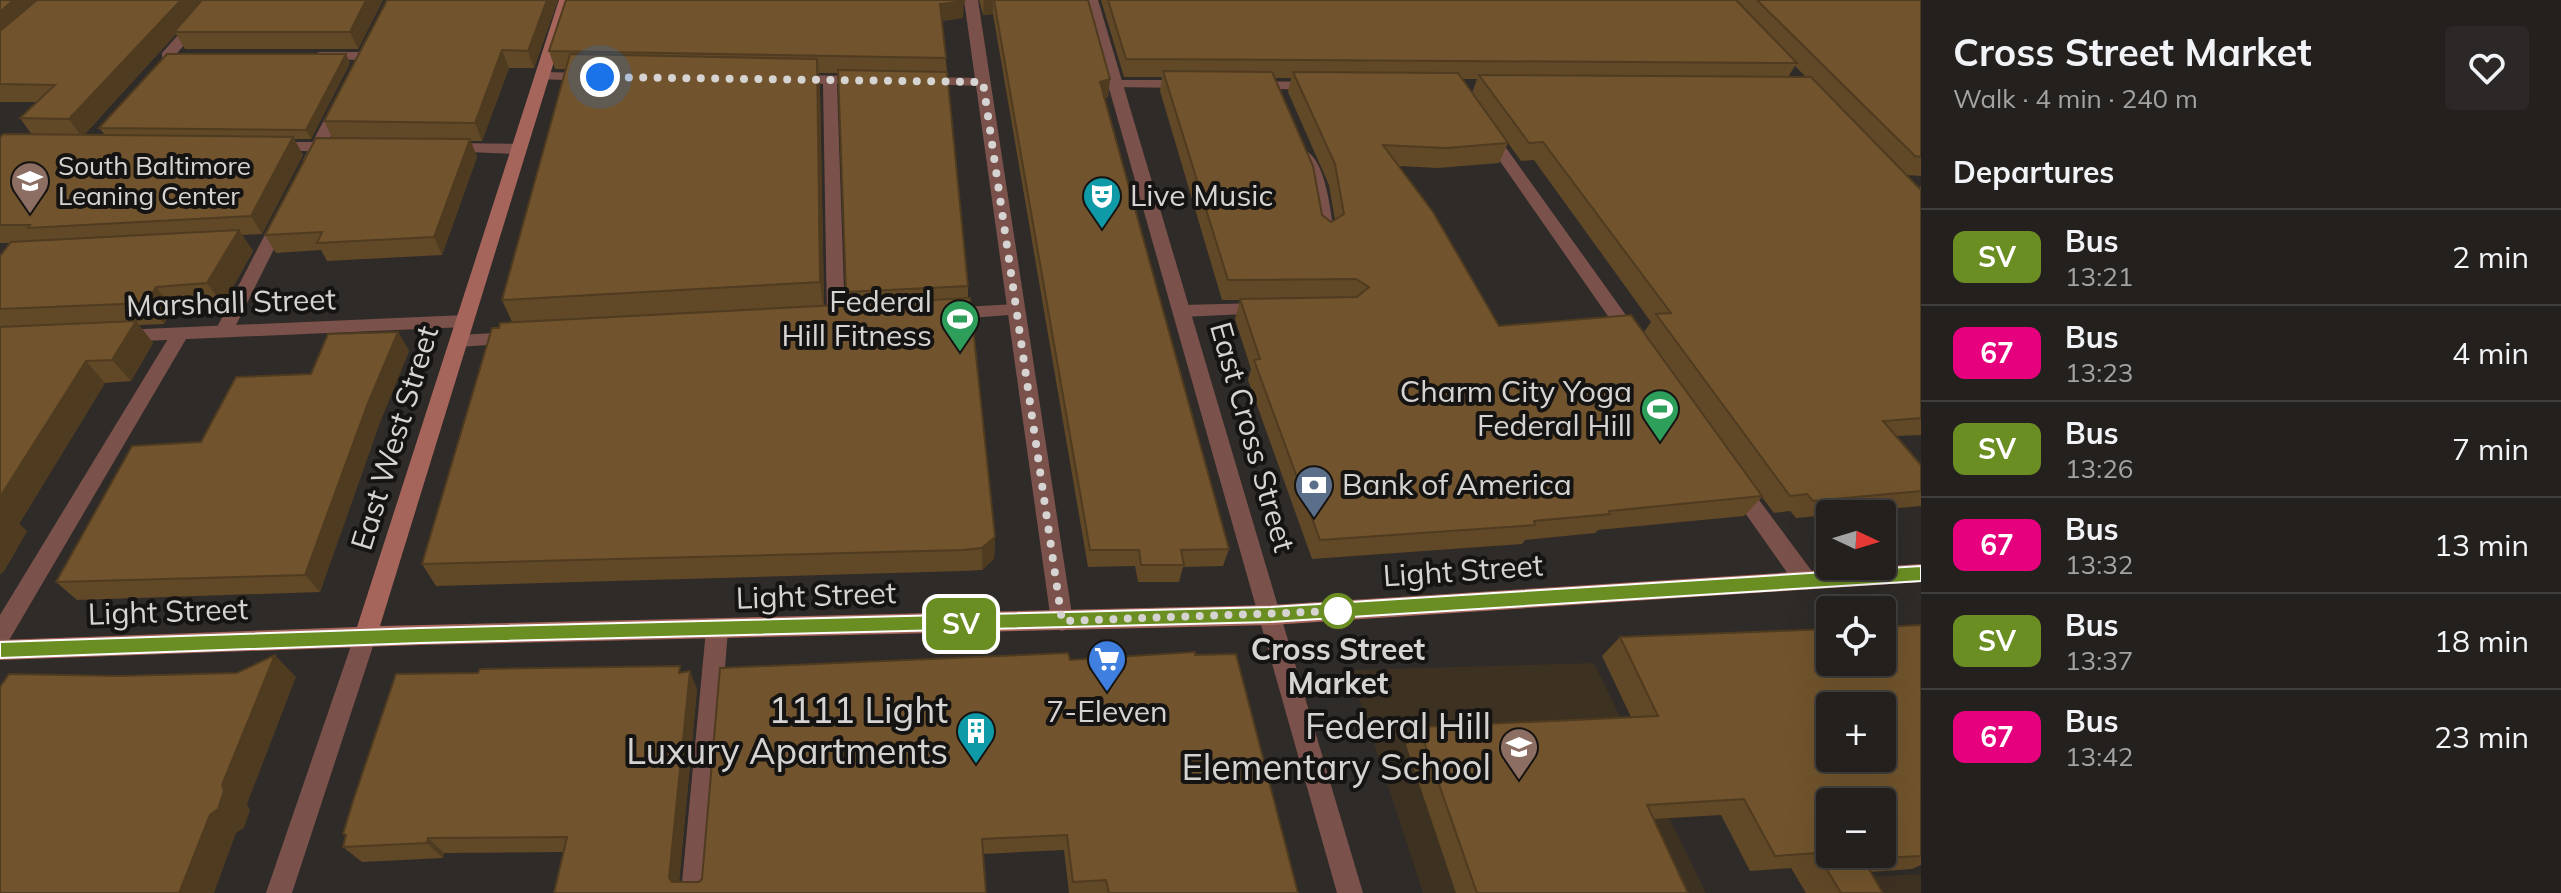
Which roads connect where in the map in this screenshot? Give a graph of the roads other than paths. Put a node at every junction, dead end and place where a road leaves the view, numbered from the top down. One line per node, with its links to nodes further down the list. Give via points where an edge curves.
1 (216, 0): 6 (street)
2 (566, 0): 7 (street, East West Street)
3 (971, 0): 13 (street)
4 (1091, 0): 14 (street, East Cross Street)
5 (303, 56): 23 (street, via 361,62)
6 (168, 60)
7 (542, 76): 8 (street); 26 (street, East West Street)
8 (603, 77)
9 (785, 79): 10 (street)
10 (830, 80): 11 (street); 34 (street)
11 (875, 80)
12 (905, 81): 13 (street)
13 (983, 82): 31 (street)
14 (1116, 84): 15 (street); 32 (street, East Cross Street)
15 (1202, 85)
16 (1231, 85): 17 (street)
17 (1274, 85): 18 (street); 19 (street)
18 (1335, 86)
19 (1284, 109)
20 (1481, 123): 41 (street)
21 (1295, 134): 29 (street, via 1318,185)
22 (256, 147): 23 (street)
23 (318, 147): 24 (street); 27 (street)
24 (349, 147)
25 (426, 148): 26 (street)
26 (519, 149): 35 (street, East West Street)
27 (304, 174)
28 (290, 202): 36 (street, via 261,243)
29 (1326, 235)
30 (1277, 309): 32 (street)
31 (1016, 310): 33 (street); 46 (street)
32 (1182, 311): 45 (street, East Cross Street)
33 (930, 315)
34 (836, 320)
35 (465, 321): 36 (street, Marshall Street); 40 (street, East West Street)
36 (223, 333): 37 (street, Marshall Street)
37 (180, 334): 39 (street, Marshall Street); 48 (street)
38 (537, 336): 40 (street)
39 (105, 337)
40 (458, 341): 49 (street, East West Street)
41 (1640, 349)
42 (1723, 465): 44 (street)
43 (1921, 573): 44 (street, Light Street)
44 (1806, 581): 45 (street, Light Street)
45 (1271, 615): 46 (street, Light Street); 53 (street, East Cross Street)
46 (1062, 621): 47 (street, Light Street)
47 (717, 630): 49 (street, Light Street); 52 (street)
48 (0, 635)
49 (365, 637): 50 (street, Light Street); 51 (street, East West Street)
50 (0, 650)
51 (279, 893)
52 (694, 893)
53 (1350, 893)

